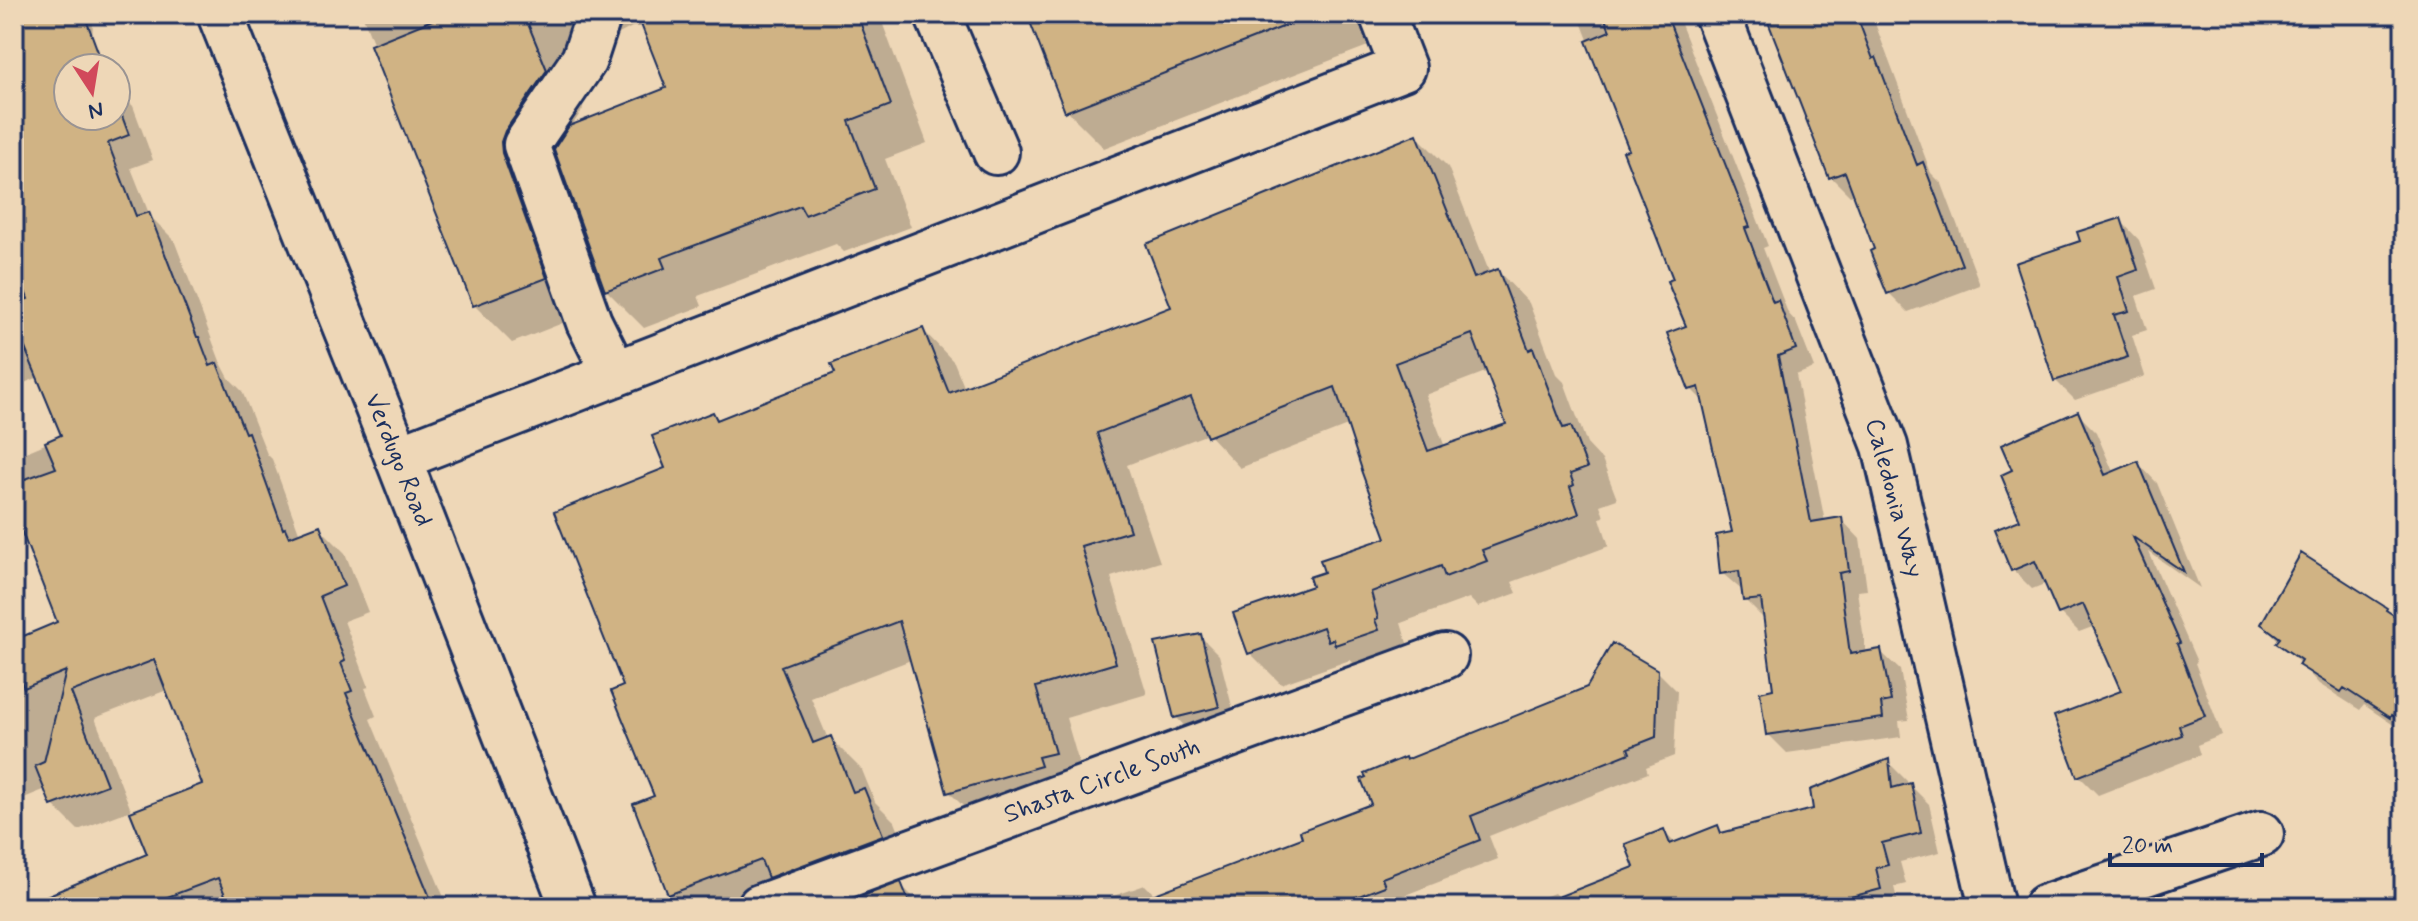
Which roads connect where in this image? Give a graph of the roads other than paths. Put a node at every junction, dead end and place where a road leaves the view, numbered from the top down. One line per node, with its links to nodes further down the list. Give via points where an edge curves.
1 (220, 14): 8 (street, Verdugo Road)
2 (599, 14): 7 (street, via 584,60 526,145 589,322)
3 (937, 14): 6 (street)
4 (1382, 14): 7 (street, via 1403,68)
5 (1717, 14): 13 (street, Caledonia Way, via 1885,446)
6 (996, 152)
7 (615, 374): 8 (street)
8 (398, 458): 11 (street, Verdugo Road)
9 (1445, 656): 12 (street, Shasta Circle South)
10 (2261, 834): 14 (street)
11 (573, 907)
12 (760, 907)
13 (1992, 907)
14 (2046, 907)

